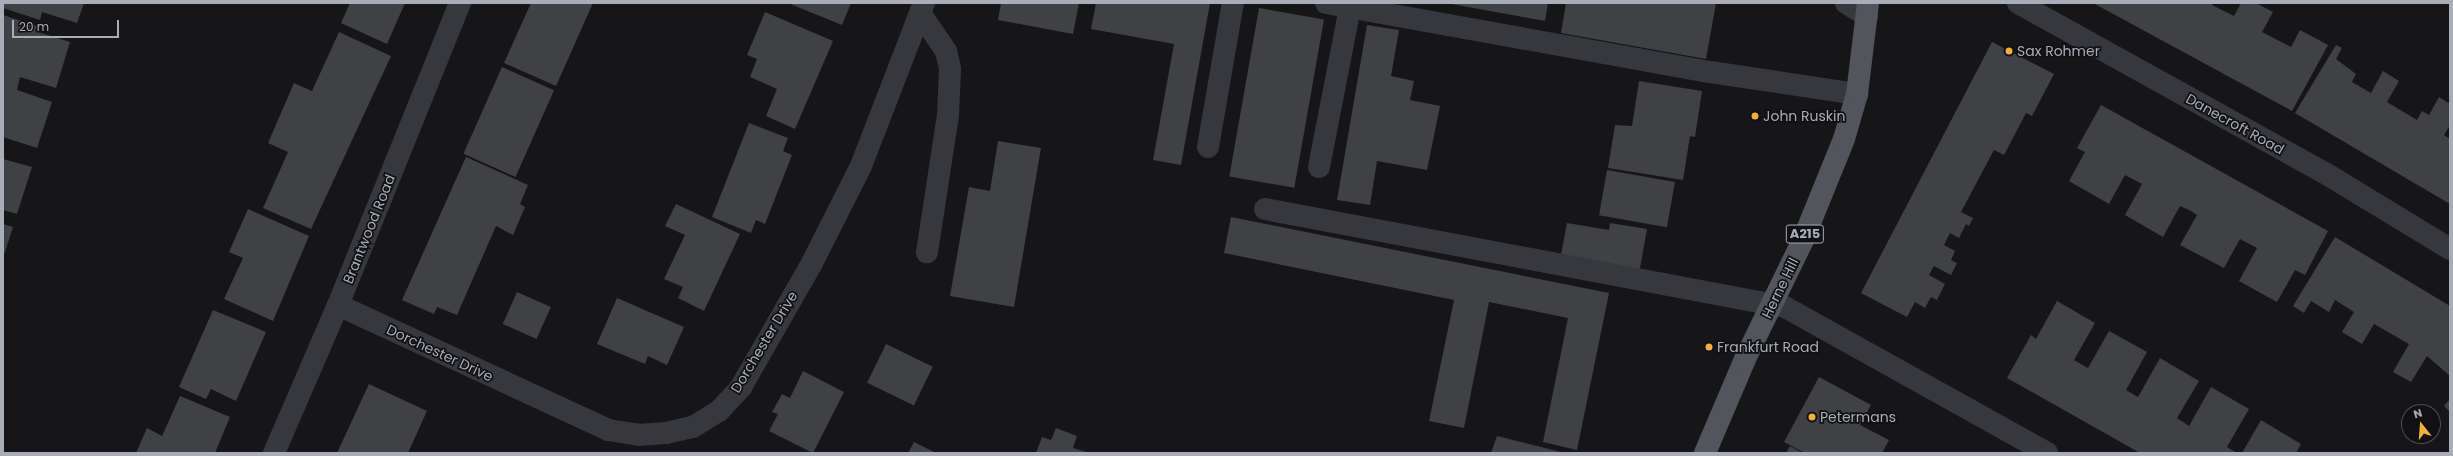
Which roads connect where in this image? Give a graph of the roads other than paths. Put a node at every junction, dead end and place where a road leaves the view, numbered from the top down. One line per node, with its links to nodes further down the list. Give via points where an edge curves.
1 (460, 3): 16 (street, Brantwood Road)
2 (1233, 3): 10 (street)
3 (1326, 3): 6 (street)
4 (1846, 3): 8 (street)
5 (2018, 3): 13 (street, Danecroft Road, via 2324,174)
6 (1350, 7): 9 (street, via 1710,72); 11 (street)
7 (922, 8): 14 (street, via 946,51 950,69 948,115); 16 (street, Dorchester Drive, via 861,166 812,263 741,387 719,411 692,427 666,433 638,435 608,430)
8 (1867, 10): 9 (main road, Herne Hill / A215)
9 (1858, 94): 15 (main road, Herne Hill / A215, via 1831,173)
10 (1208, 147)
11 (1319, 167)
12 (1265, 209): 15 (street, via 1711,295)
13 (2450, 249)
14 (927, 252)
15 (1772, 304): 18 (main road, Herne Hill / A215); 19 (street, via 1785,307 1824,326)
16 (338, 306): 17 (street, Brantwood Road)
17 (274, 453)
18 (1705, 453)
19 (2047, 453)

